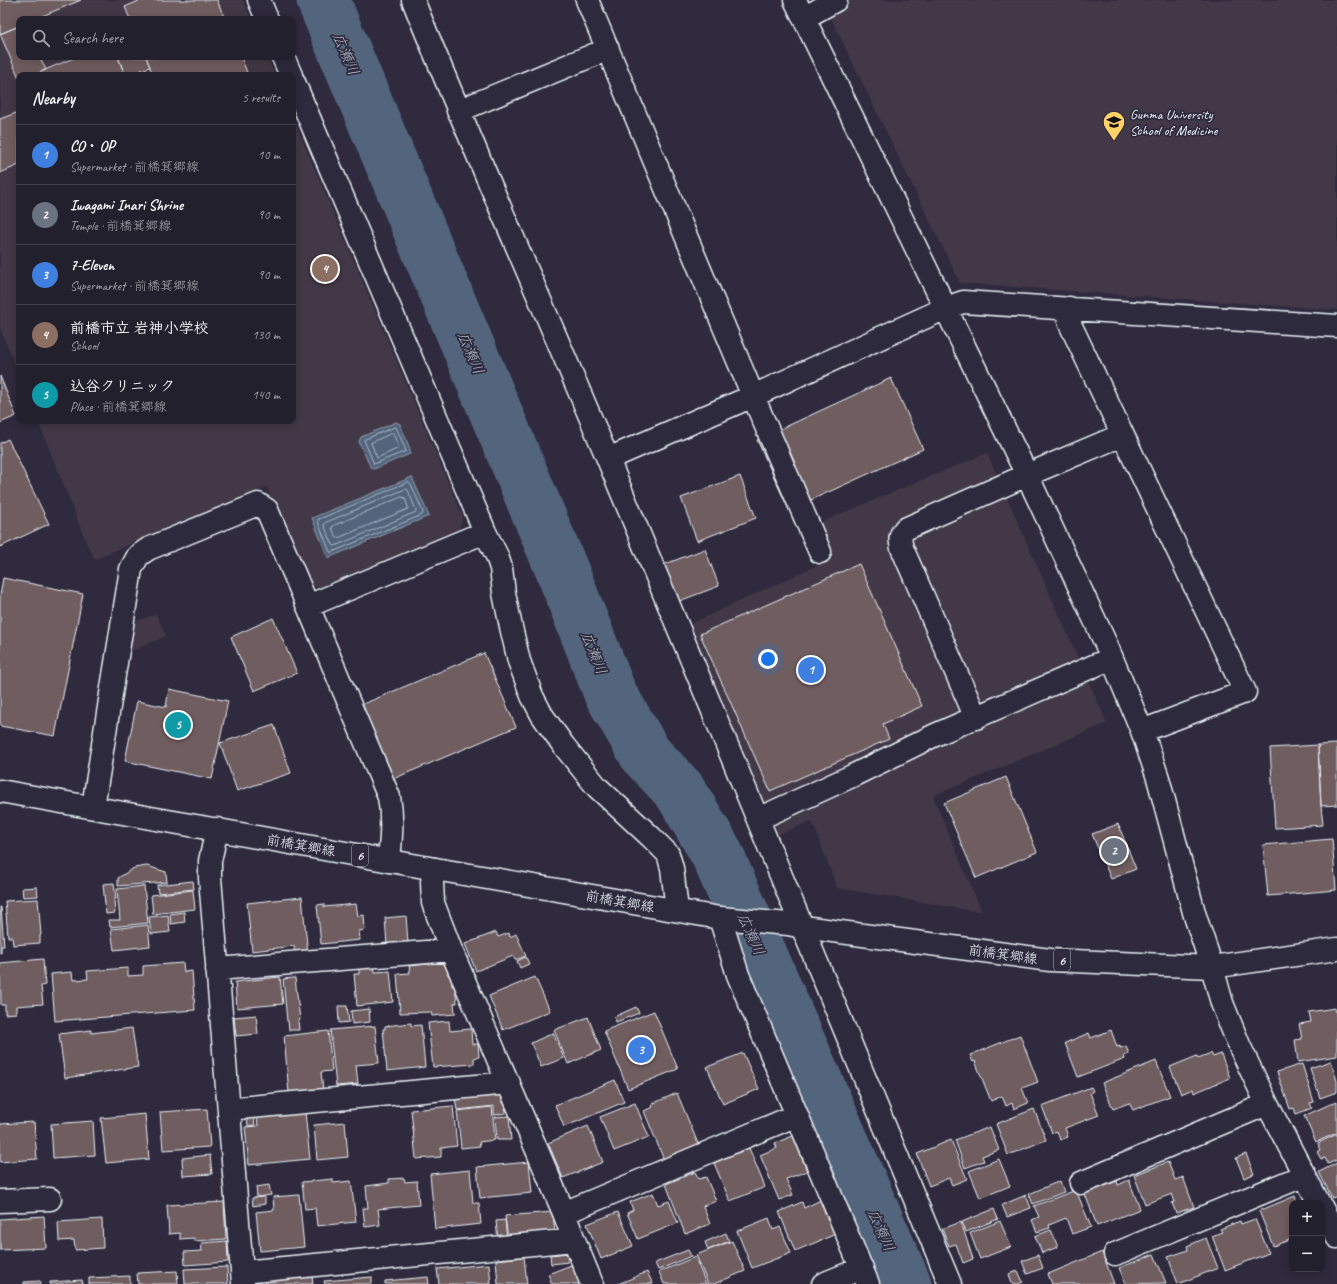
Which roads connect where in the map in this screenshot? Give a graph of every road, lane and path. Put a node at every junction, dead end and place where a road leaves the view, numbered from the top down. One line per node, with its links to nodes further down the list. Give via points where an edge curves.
1 (259, 0): 6 (street)
2 (413, 0): 11 (street)
3 (587, 0): 7 (street)
4 (836, 0): 5 (street)
5 (800, 9): 12 (street)
6 (266, 16)
7 (608, 49): 11 (street); 15 (street)
8 (284, 60): 9 (street)
9 (290, 72)
10 (296, 87): 19 (street)
11 (458, 111): 17 (street)
12 (946, 308): 13 (street, via 963,302); 15 (street); 18 (street)
13 (1069, 308): 14 (street); 16 (street, via 1070,324)
14 (1337, 326)
15 (752, 396): 17 (street); 20 (street)
16 (1122, 435): 18 (street); 24 (street, via 1245,692)
17 (608, 459): 27 (street)
18 (1027, 475): 22 (street); 23 (street, via 905,529 900,534 902,548)
19 (485, 532): 21 (street); 31 (street, via 501,568 519,661 532,696 564,746 597,787 668,854)
20 (820, 552)
21 (308, 606): 26 (street, via 267,510 258,504 148,549 138,556 131,569); 29 (street, via 389,797 392,812)
22 (1112, 658): 23 (street); 24 (street)
23 (976, 718): 27 (street)
24 (1142, 731): 36 (street)
25 (0, 790): 26 (street, 前橋箕郷線 / 6)
26 (93, 807): 28 (street, 前橋箕郷線 / 6)
27 (758, 819): 33 (street)
28 (217, 830): 29 (street, 前橋箕郷線 / 6); 37 (street, via 210,861 210,878)
29 (389, 861): 30 (street, 前橋箕郷線 / 6)
30 (435, 869): 31 (street, 前橋箕郷線 / 6); 35 (street, via 432,882 433,903)
31 (677, 910): 32 (street, 前橋箕郷線 / 6)
32 (720, 918): 33 (street, 6); 41 (street, via 738,976)
33 (796, 926): 36 (street, 前橋箕郷線 / 6, via 1050,960); 56 (street)
34 (1337, 949): 36 (street, 前橋箕郷線 / 6)
35 (451, 950): 37 (street); 38 (street)
36 (1212, 967): 39 (street, via 1222,1003)
37 (217, 969): 40 (street)
38 (509, 1083): 40 (street); 47 (street)
39 (1267, 1104): 42 (street); 43 (street)
40 (229, 1109): 53 (street)
41 (797, 1115): 47 (street); 52 (street)
42 (1304, 1175): 45 (street); 51 (street)
43 (1081, 1183)
44 (50, 1199): 46 (street)
45 (1317, 1200)
46 (0, 1201)
47 (564, 1214): 50 (street)
48 (1325, 1214): 49 (street)
49 (1337, 1237)
50 (574, 1240): 53 (street); 54 (street)
51 (1115, 1254)
52 (865, 1276): 55 (street)
53 (243, 1278)
54 (592, 1284)
55 (823, 1284)
56 (950, 1284)

